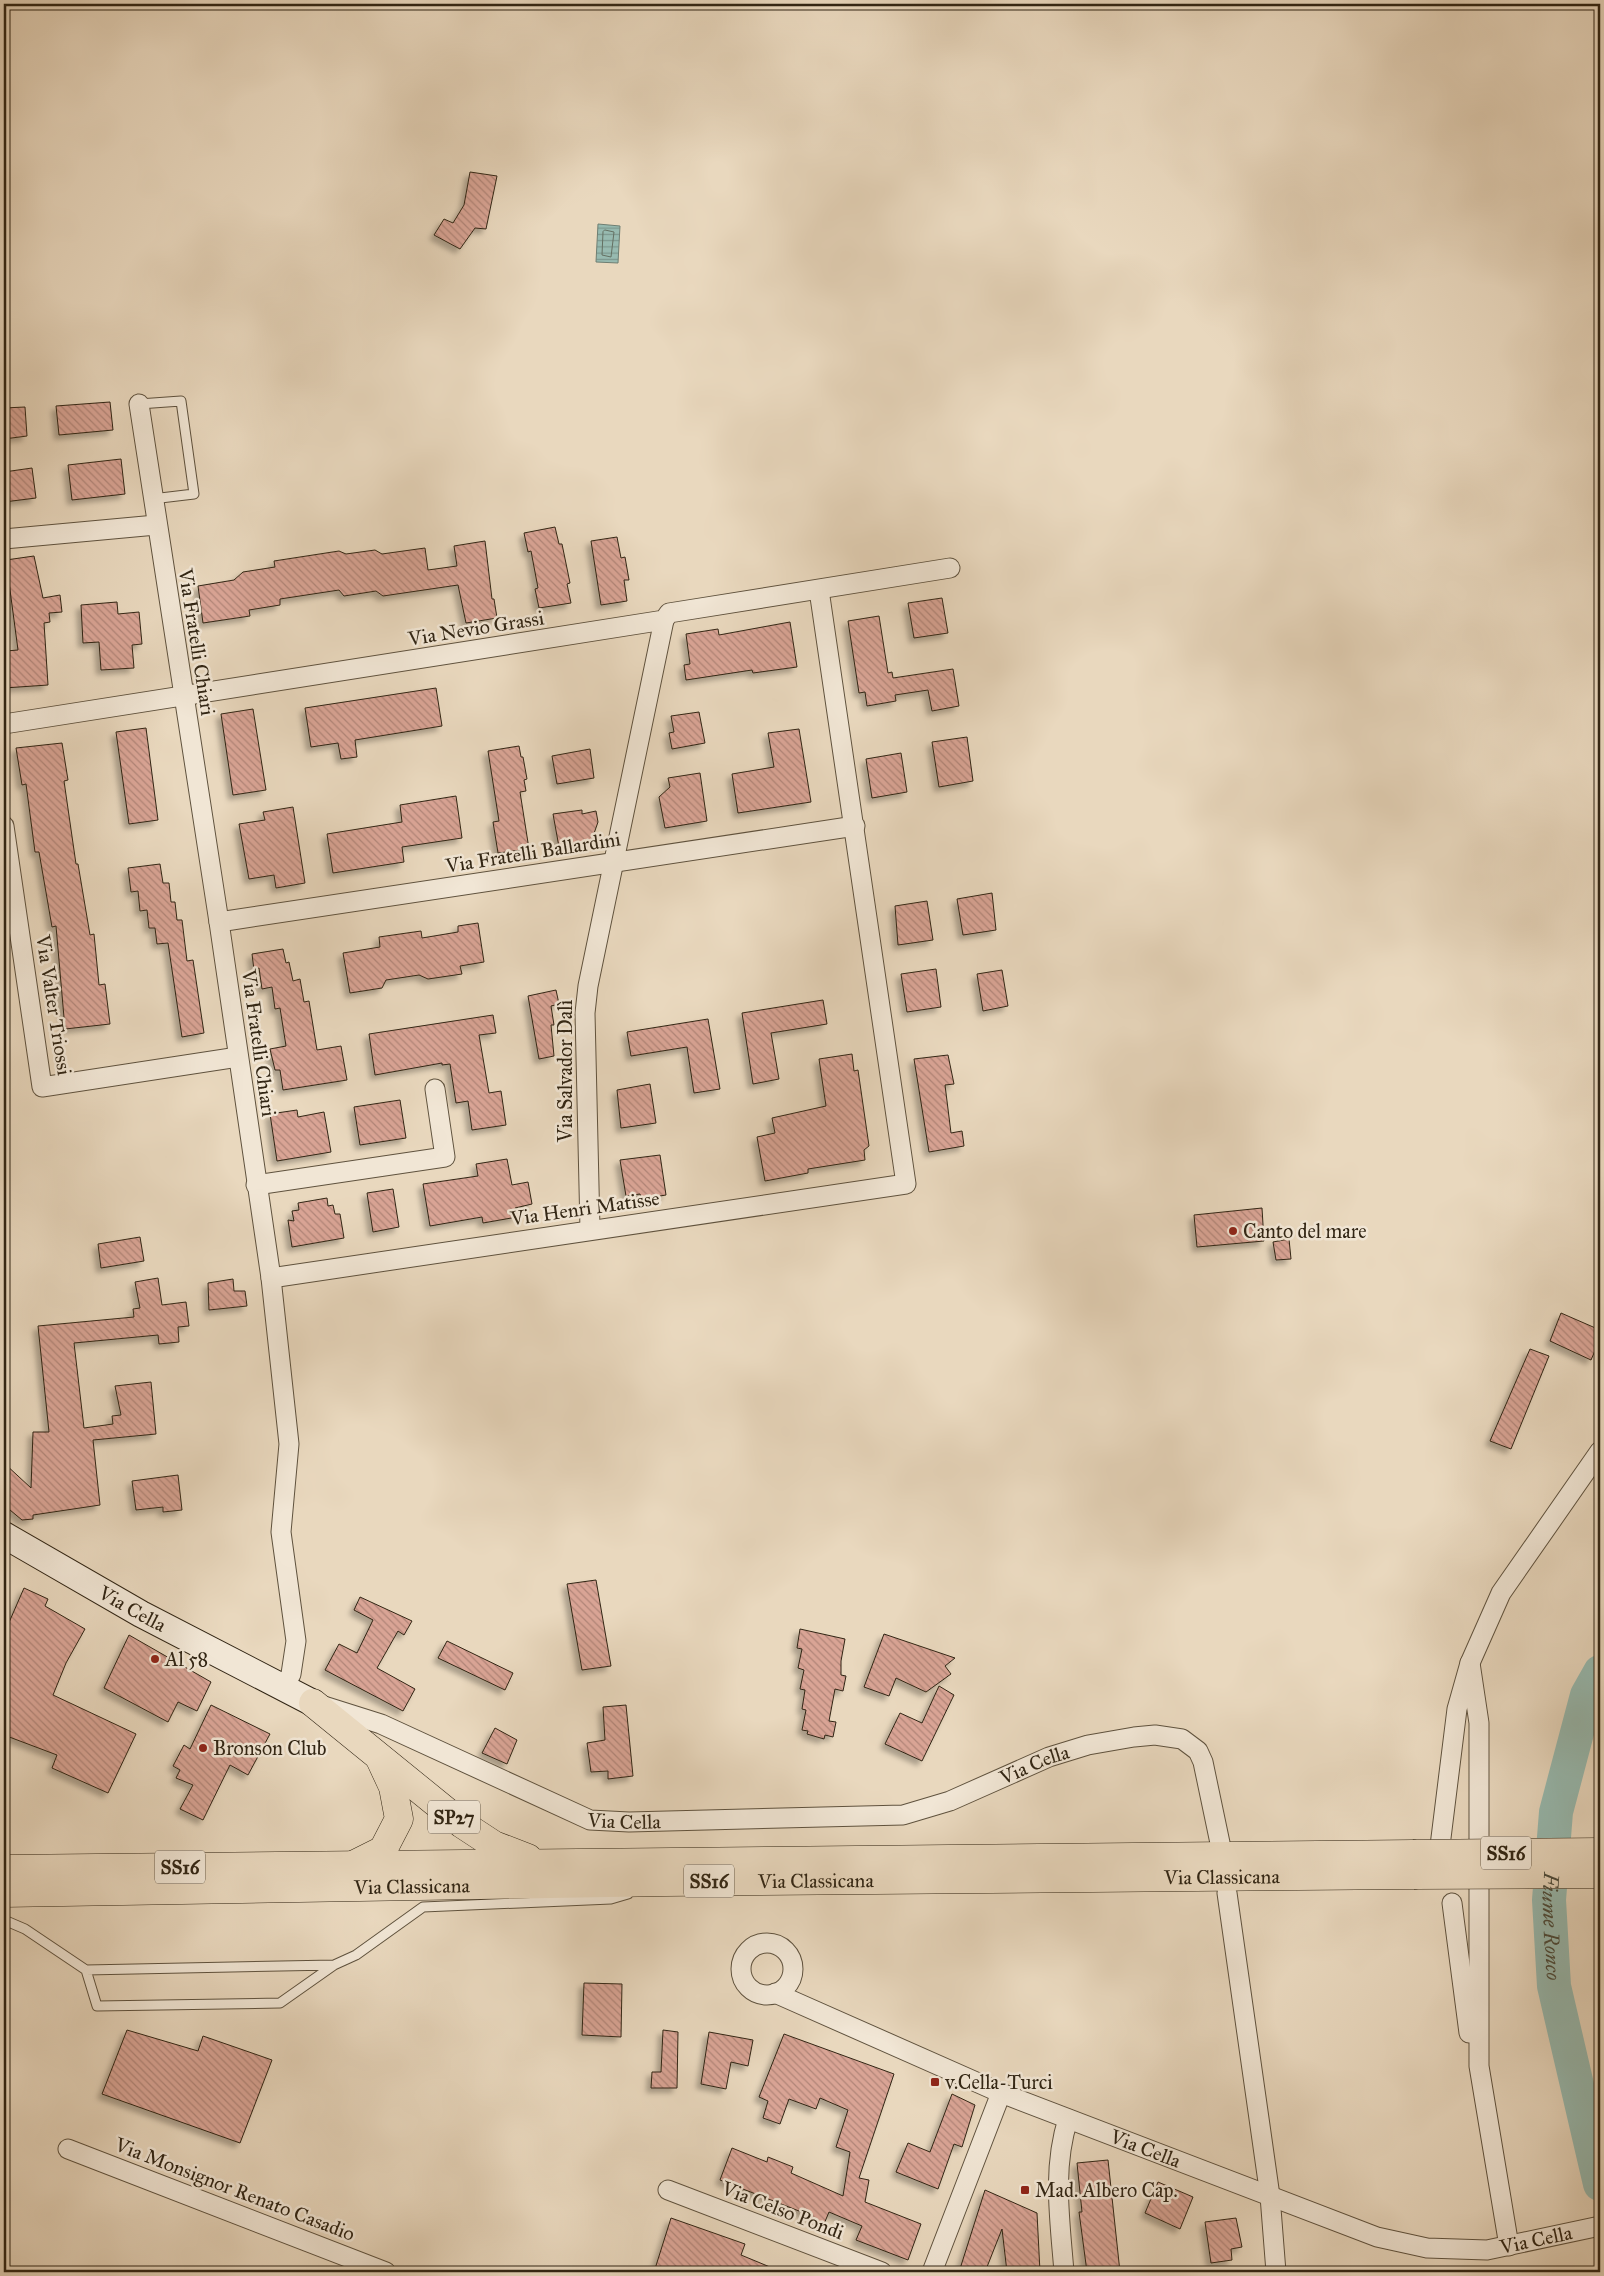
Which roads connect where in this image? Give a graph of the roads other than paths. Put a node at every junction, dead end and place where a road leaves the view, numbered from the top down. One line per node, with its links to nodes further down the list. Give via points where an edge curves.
1 (139, 404): 2 (street, Via Fratelli Chiari); 2 (lane, via 181,401 194,494)
2 (152, 500): 3 (street, Via Fratelli Chiari)
3 (156, 525): 4 (street); 8 (street, Via Fratelli Chiari)
4 (4, 539)
5 (950, 568): 6 (street, Via Nevio Grassi)
6 (819, 590): 7 (street, Via Nevio Grassi, via 669,612); 11 (street)
7 (664, 620): 8 (street, Via Nevio Grassi); 12 (street, Via Salvador Dalì)
8 (183, 697): 9 (street, Via Nevio Grassi); 13 (street, Via Fratelli Chiari)
9 (4, 724)
10 (4, 826): 14 (street, Via Valter Triossi, via 42,1087)
11 (855, 826): 12 (street, Via Fratelli Ballardini); 17 (street, Via Henri Matisse, via 906,1184)
12 (613, 863): 13 (street, Via Fratelli Ballardini); 17 (street, Via Salvador Dalì, via 585,1013)
13 (219, 922): 14 (street, Via Fratelli Chiari)
14 (238, 1057): 16 (street, Via Fratelli Chiari)
15 (435, 1089): 16 (street, via 445,1157)
16 (256, 1185): 18 (street, Via Fratelli Chiari)
17 (590, 1230): 18 (street, Via Henri Matisse)
18 (271, 1278): 22 (street, Via Fratelli Chiari, via 290,1444 281,1532 296,1641 292,1674)
19 (1600, 1451): 21 (street, via 1501,1594)
20 (4, 1535): 22 (street, Via Cella / SP27, via 141,1614)
21 (1470, 1663): 27 (street, via 1457,1709); 41 (street, via 1480,1723)
22 (284, 1688): 23 (street, Via Cella / SP27)
23 (313, 1702): 24 (highway, SP27); 25 (street, Via Cella, via 381,1724 590,1820 628,1822 903,1815 950,1801 1059,1754 1108,1741 1170,1736 1198,1751)
24 (377, 1753): 28 (highway, SP27, via 462,1824 494,1845); 29 (highway, SP27, via 393,1787 399,1819 383,1850)
25 (1220, 1842)
26 (1600, 1852): 27 (highway, Via Classicana / SS16, bridge)
27 (1439, 1854): 30 (highway, Via Classicana / SS16, bridge)
28 (541, 1863): 29 (highway, Via Classicana / SS16); 30 (highway, Via Classicana / SS16)
29 (356, 1864): 31 (highway, Via Classicana / SS16)
30 (1413, 1864): 32 (highway, Via Classicana / SS16, bridge); 33 (highway, Via Classicana / SS16)
31 (4, 1869)
32 (1600, 1874)
33 (666, 1882): 34 (highway, Via Classicana / SS16); 38 (lane, via 611,1899 423,1907 356,1955)
34 (4, 1893)
35 (1226, 1893): 46 (street)
36 (1452, 1902): 41 (street, via 1469,2032)
37 (4, 1920): 39 (lane, via 25,1929)
38 (334, 1965): 39 (lane); 39 (lane, via 280,2003 97,2006)
39 (86, 1970)
40 (775, 1994): 42 (street, Via Cella)
41 (1479, 2066): 48 (street)
42 (1001, 2093): 43 (street, Via Cella); 51 (street)
43 (1068, 2119): 46 (street, Via Cella); 52 (street, via 1057,2187)
44 (68, 2149): 49 (street, Via Monsignor Renato Casadio)
45 (668, 2190): 50 (street, Via Celso Pondi)
46 (1270, 2196): 48 (street, Via Cella, via 1377,2237 1407,2244 1465,2251); 53 (street)
47 (1600, 2226): 48 (street, Via Cella)
48 (1516, 2245)
49 (386, 2272)
50 (882, 2272)
51 (932, 2272)
52 (1064, 2272)
53 (1276, 2272)

